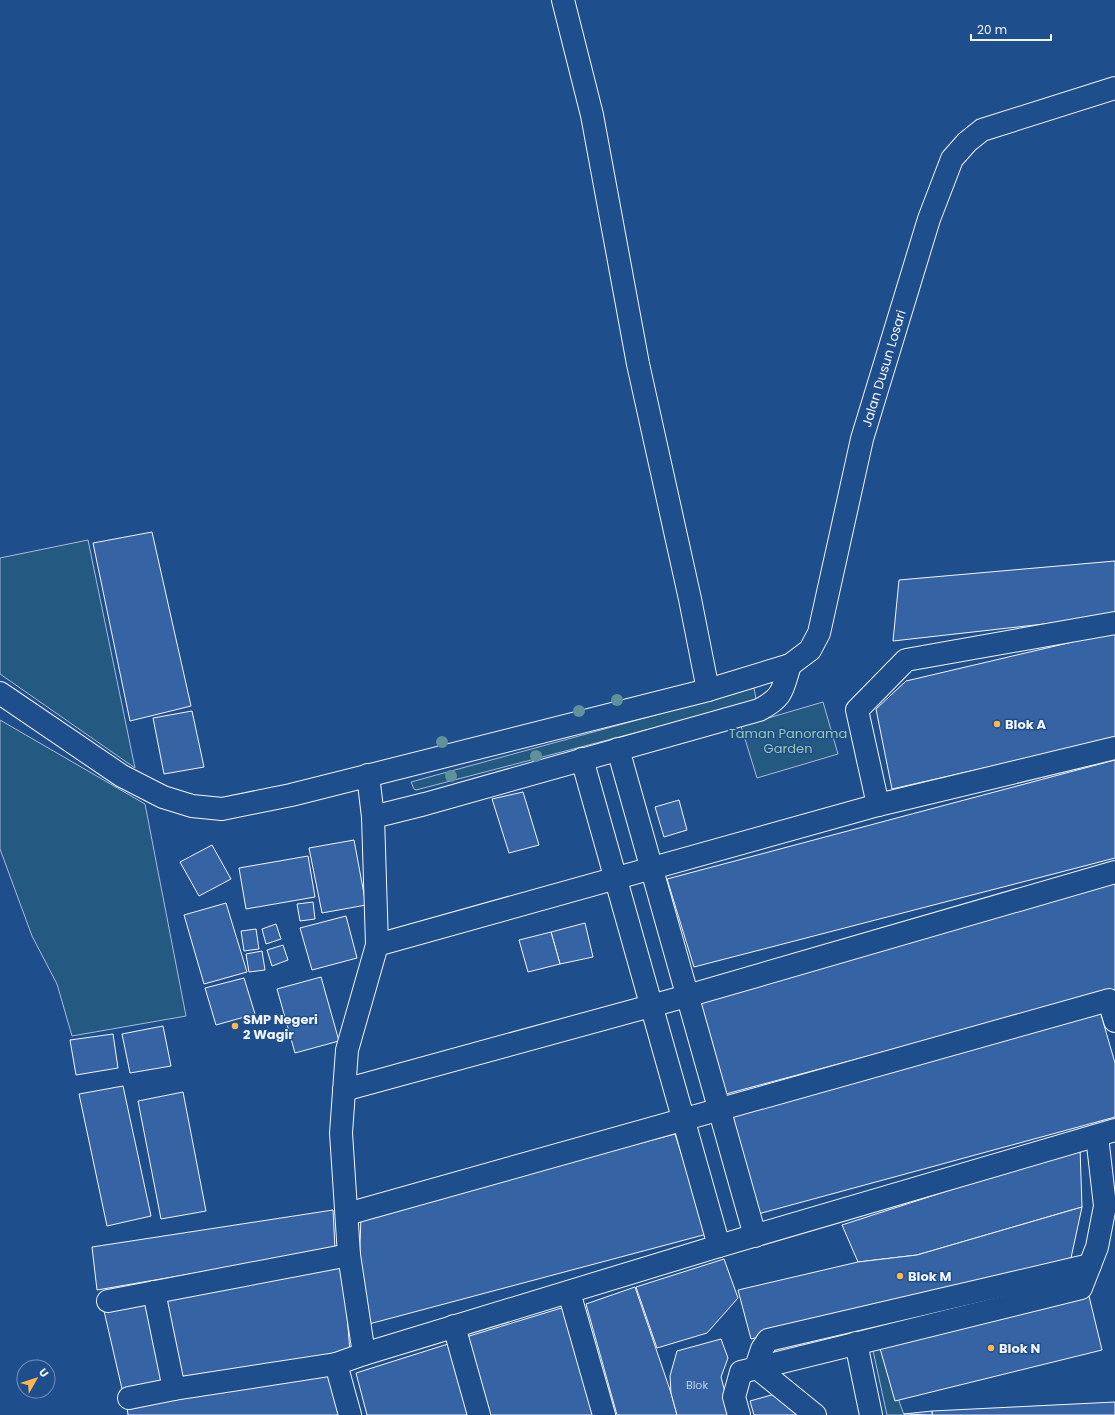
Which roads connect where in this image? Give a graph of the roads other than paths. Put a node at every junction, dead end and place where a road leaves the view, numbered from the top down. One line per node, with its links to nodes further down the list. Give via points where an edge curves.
1 (563, 0): 5 (street, via 592,115 638,364)
2 (1115, 88): 4 (street, Jalan Dusun Losari, via 982,130 952,159 929,219 862,438 819,633 810,650)
3 (1115, 623): 11 (street, via 906,660 857,710)
4 (790, 665): 5 (street, Jalan Dusun Losari); 8 (street, via 781,694 774,702 759,710)
5 (708, 690): 10 (street, Jalan Dusun Losari)
6 (0, 694): 10 (street, Jalan Dusun Losari, via 122,776 163,797 192,806 222,809 244,806)
7 (1115, 748): 11 (street)
8 (618, 749): 9 (street); 13 (street)
9 (582, 759): 12 (street); 15 (street)
10 (368, 776): 12 (street)
11 (878, 805): 13 (street)
12 (373, 817): 16 (street)
13 (651, 869): 15 (street); 17 (street)
14 (1115, 872): 17 (street)
15 (614, 879): 16 (street); 18 (street)
16 (377, 945): 20 (street, via 348,1050)
17 (687, 996): 18 (street); 21 (street)
18 (650, 1006): 20 (street); 22 (street)
19 (1113, 1007): 21 (street)
20 (344, 1090): 24 (street, via 341,1133)
21 (719, 1109): 22 (street); 25 (street)
22 (683, 1120): 24 (street); 26 (street)
23 (1106, 1133): 25 (street); 28 (street, via 1105,1206 1097,1247)
24 (347, 1214): 27 (street)
25 (755, 1236): 26 (street)
26 (719, 1246): 30 (street)
27 (349, 1255): 29 (street); 34 (street)
28 (1090, 1265): 33 (street, via 1081,1288); 36 (street, via 768,1340)
29 (154, 1292): 31 (street); 37 (street)
30 (569, 1292): 32 (street); 41 (street)
31 (108, 1301)
32 (454, 1326): 34 (street); 40 (street)
33 (856, 1343): 36 (street); 44 (street)
34 (364, 1354): 35 (street)
35 (336, 1364): 37 (street); 39 (street)
36 (756, 1367): 42 (street, via 741,1372 734,1397); 43 (street)
37 (174, 1388): 38 (street)
38 (129, 1398)
39 (350, 1415)
40 (479, 1415)
41 (604, 1415)
42 (739, 1415)
43 (815, 1415)
44 (871, 1415)

